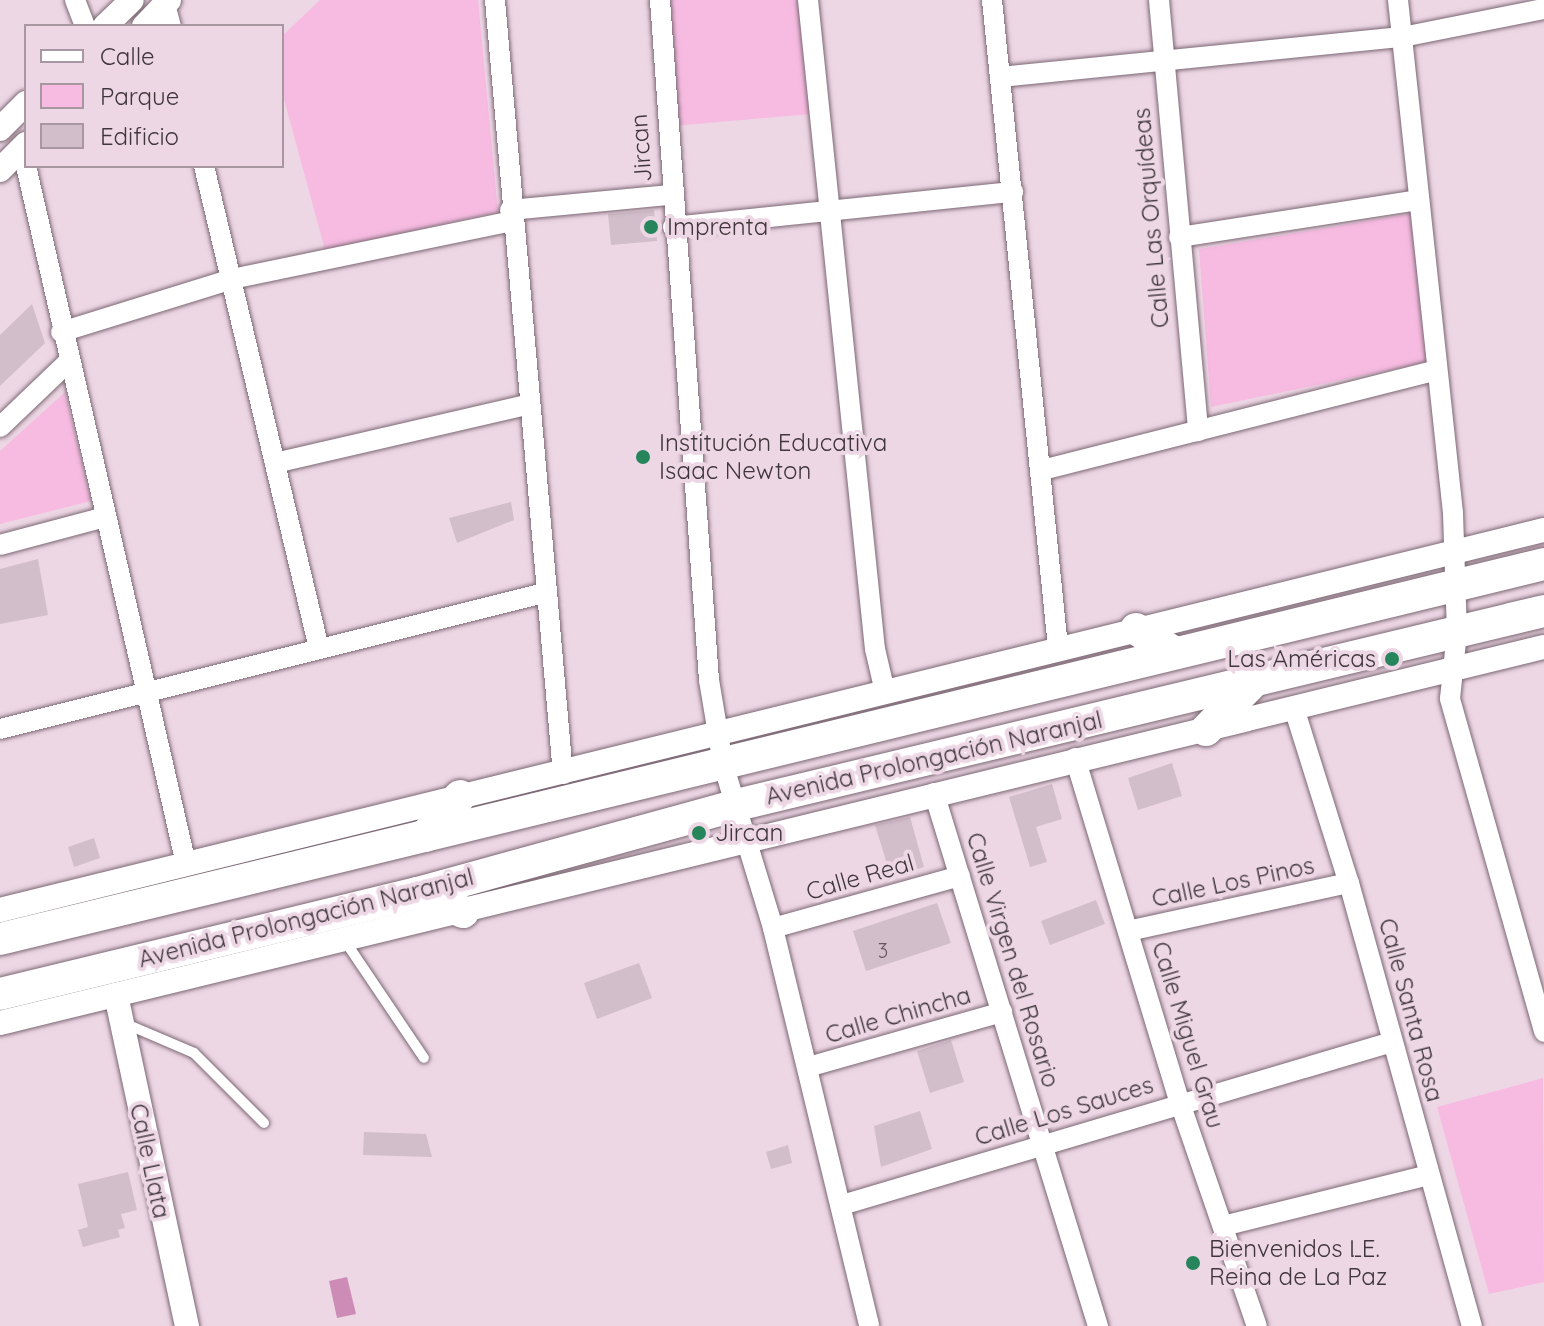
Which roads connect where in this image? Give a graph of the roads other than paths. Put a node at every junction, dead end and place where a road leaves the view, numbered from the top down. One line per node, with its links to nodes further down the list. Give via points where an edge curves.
1 (75, 0): 11 (street)
2 (132, 0): 12 (street)
3 (495, 0): 28 (street)
4 (660, 0): 25 (street, Jircan)
5 (808, 0): 27 (street)
6 (992, 0): 16 (street)
7 (1159, 0): 15 (street, Calle Las Orquídeas)
8 (1398, 0): 14 (street)
9 (1544, 9): 14 (street)
10 (168, 10): 13 (street)
11 (84, 24)
12 (107, 24)
13 (147, 24)
14 (1402, 37): 15 (street); 26 (street)
15 (1163, 63): 16 (street); 30 (street, Calle Las Orquídeas)
16 (1000, 77): 24 (street)
17 (24, 105): 18 (street)
18 (2, 127): 19 (street)
19 (24, 154)
20 (24, 156): 23 (street)
21 (28, 168): 32 (street)
22 (204, 168): 31 (street)
23 (0, 170)
24 (1013, 192): 27 (street); 39 (street)
25 (670, 195): 28 (street); 29 (street, Jircan)
26 (1419, 200): 30 (street); 34 (street)
27 (831, 211): 29 (street); 57 (street, via 875,649)
28 (510, 215): 31 (street); 35 (street)
29 (673, 227): 60 (street, Jircan)
30 (1179, 237): 37 (street, Calle Las Orquídeas)
31 (232, 279): 32 (street); 38 (street)
32 (61, 332): 33 (street)
33 (68, 362): 36 (street); 40 (street)
34 (1437, 370): 37 (street); 43 (street)
35 (527, 405): 38 (street); 46 (street)
36 (0, 427)
37 (1198, 431): 39 (street)
38 (275, 463): 50 (street)
39 (1042, 470): 52 (street)
40 (105, 517): 42 (street); 56 (street)
41 (1544, 530): 43 (street)
42 (0, 545)
43 (1455, 549): 45 (street); 48 (street)
44 (1544, 564): 45 (main road, Avenida Prolongación Naranjal)
45 (1454, 585): 49 (street); 53 (main road, Avenida Prolongación Naranjal)
46 (544, 593): 50 (street); 64 (street)
47 (1544, 611): 49 (main road, Avenida Prolongación Naranjal)
48 (1136, 629): 52 (street); 53 (main road)
49 (1457, 632): 54 (street); 55 (main road, Avenida Prolongación Naranjal)
50 (319, 647): 56 (street)
51 (1544, 647): 54 (street, Avenida Prolongación Naranjal)
52 (1058, 648): 57 (street)
53 (1172, 651): 63 (main road, Avenida Prolongación Naranjal)
54 (1451, 672): 58 (street, Avenida Prolongación Naranjal); 85 (street, via 1450,699)
55 (1254, 681): 61 (main road); 67 (main road, Avenida Prolongación Naranjal)
56 (146, 689): 59 (street); 70 (street)
57 (885, 692): 60 (street)
58 (1294, 708): 61 (street, Avenida Prolongación Naranjal); 72 (street, Calle Santa Rosa)
59 (0, 729)
60 (717, 730): 63 (street, Jircan); 64 (street)
61 (1206, 730): 62 (street, Avenida Prolongación Naranjal)
62 (1075, 758): 65 (street, Avenida Prolongación Naranjal); 77 (street, Calle Miguel Grau)
63 (723, 764): 67 (street, Jircan); 68 (main road, Avenida Prolongación Naranjal)
64 (563, 774): 66 (street)
65 (934, 793): 69 (street, Avenida Prolongación Naranjal); 71 (street, Calle Virgen del Rosario)
66 (460, 796): 68 (main road); 70 (street)
67 (737, 805): 69 (street, Jircan); 73 (main road, Avenida Prolongación Naranjal)
68 (425, 836): 78 (main road, Avenida Prolongación Naranjal)
69 (747, 844): 75 (street, Avenida Prolongación Naranjal); 76 (street, Jircan)
70 (186, 864): 74 (street)
71 (960, 876): 76 (street, Calle Real); 82 (street, Calle Virgen del Rosario)
72 (1349, 883): 77 (street, Calle Los Pinos); 86 (street, Calle Santa Rosa)
73 (418, 893): 75 (main road); 80 (main road, Avenida Prolongación Naranjal)
74 (0, 910)
75 (463, 912): 79 (street, Avenida Prolongación Naranjal)
76 (773, 928): 88 (street, Jircan)
77 (1128, 931): 89 (street, Calle Miguel Grau)
78 (0, 939)
79 (345, 941): 81 (street, Avenida Prolongación Naranjal); 87 (lane)
80 (0, 994)
81 (116, 995): 83 (street, Avenida Prolongación Naranjal); 84 (street, Calle Llata)
82 (1002, 1012): 88 (street, Calle Chincha); 91 (street, Calle Virgen del Rosario)
83 (0, 1023)
84 (122, 1023): 90 (lane, via 183,1045); 95 (street, Calle Llata)
85 (1544, 1032)
86 (1392, 1042): 89 (street, Calle Los Sauces); 92 (street, Calle Santa Rosa)
87 (424, 1058)
88 (808, 1067): 93 (street, Jircan)
89 (1180, 1103): 91 (street, Calle Los Sauces); 94 (street, Calle Miguel Grau)
90 (264, 1123)
91 (1043, 1146): 93 (street, Calle Los Sauces); 97 (street, Calle Virgen del Rosario)
92 (1429, 1175): 94 (street); 99 (street, Calle Santa Rosa)
93 (842, 1205): 96 (street, Jircan)
94 (1223, 1226): 98 (street, Calle Miguel Grau)
95 (187, 1326)
96 (869, 1326)
97 (1098, 1326)
98 (1257, 1326)
99 (1472, 1326)

